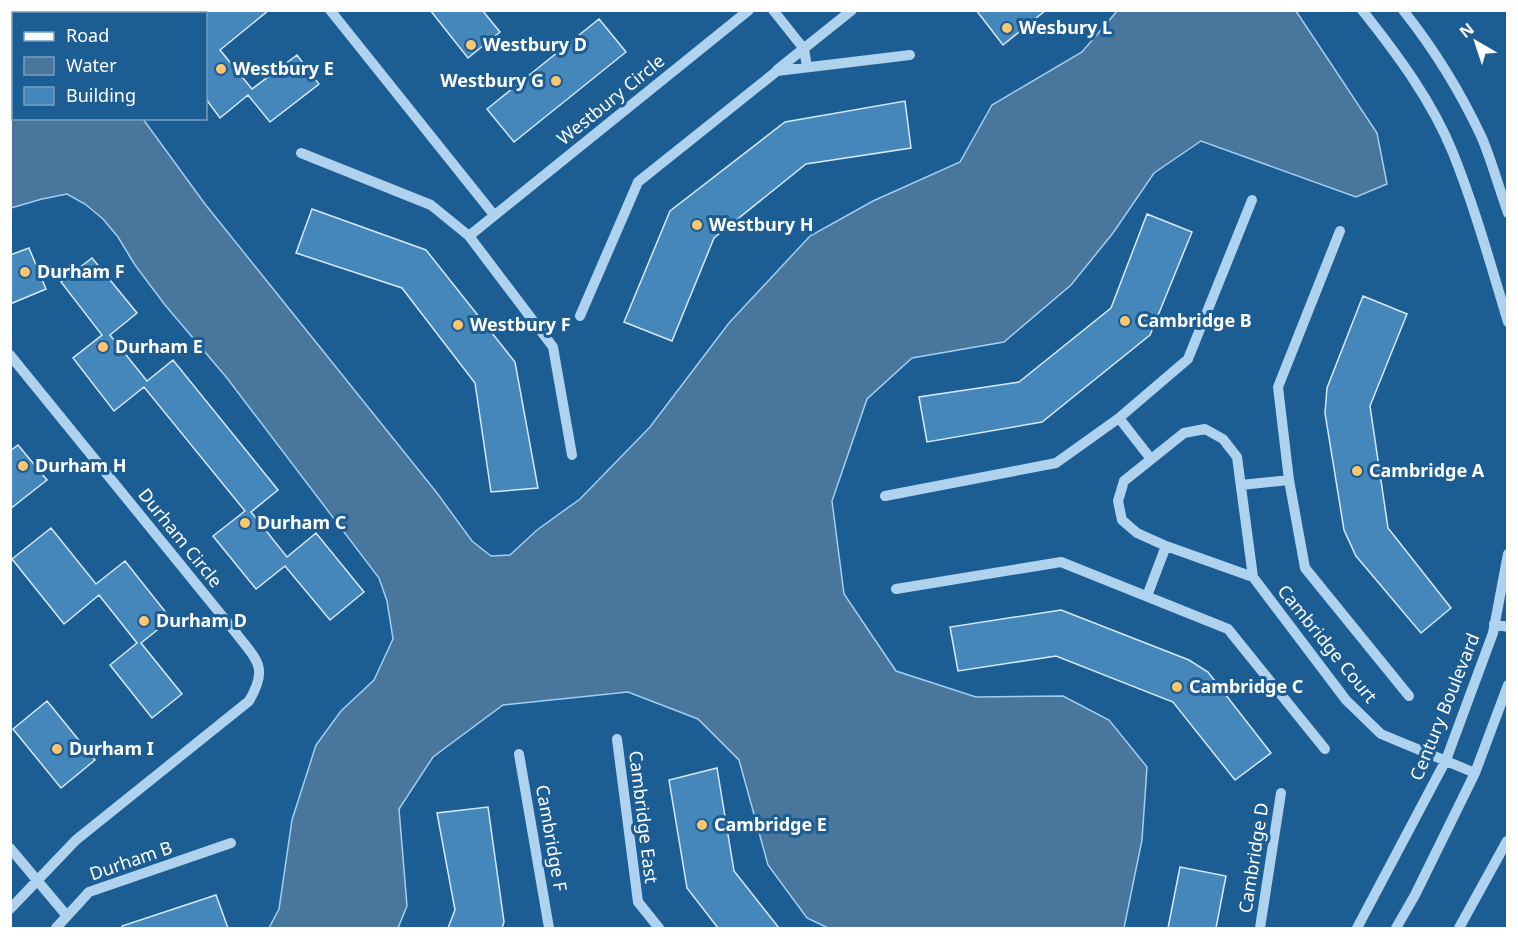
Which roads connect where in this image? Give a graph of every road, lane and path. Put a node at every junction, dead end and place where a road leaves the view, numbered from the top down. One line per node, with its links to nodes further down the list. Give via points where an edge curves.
1 (330, 10): 14 (street)
2 (749, 10): 14 (street, Westbury Circle)
3 (772, 10): 7 (street)
4 (852, 10): 7 (street)
5 (1362, 10): 18 (street, via 1394,51 1452,152)
6 (1404, 10): 13 (street, via 1453,84 1482,139)
7 (804, 49): 9 (street); 10 (street)
8 (910, 55): 9 (street)
9 (807, 67): 10 (street)
10 (777, 71): 17 (street, via 638,182)
11 (301, 153): 16 (street, via 431,205)
12 (1252, 200): 20 (street, via 1188,359)
13 (1508, 213)
14 (494, 215): 16 (street, Westbury Circle)
15 (1340, 231): 23 (street, via 1278,387)
16 (469, 236): 21 (street, via 553,347)
17 (580, 316)
18 (1508, 322)
19 (10, 355): 44 (street, Durham Circle, via 236,633 260,671 249,701 76,840)
20 (1119, 418): 22 (street); 25 (street, via 1056,463)
21 (572, 455)
22 (1151, 459): 24 (street, Cambridge Court, via 1184,433 1205,429 1223,439 1237,458); 26 (street, Cambridge Court, via 1124,481 1118,501 1122,520 1137,533)
23 (1289, 480): 24 (street); 34 (street, via 1305,568)
24 (1240, 485): 28 (street, Cambridge Court)
25 (885, 496)
26 (1166, 546): 28 (street, Cambridge Court); 30 (street)
27 (1508, 554): 31 (street, Century Boulevard)
28 (1253, 577): 38 (street, Cambridge Court, via 1346,700 1381,734)
29 (896, 589): 30 (street, via 1061,562)
30 (1147, 596): 36 (street, via 1228,629)
31 (1494, 624): 32 (street); 38 (street, Century Boulevard)
32 (1508, 627)
33 (1508, 685): 39 (street)
34 (1409, 696)
35 (617, 739): 49 (street, Cambridge East, via 638,902)
36 (1325, 749)
37 (519, 754): 48 (street, Cambridge F)
38 (1446, 760): 39 (street, Cambridge Court); 51 (street, Century Boulevard)
39 (1475, 773): 52 (street)
40 (1281, 793): 50 (street, Cambridge D)
41 (1507, 840): 53 (street)
42 (231, 843): 46 (street, Durham B, via 89,892)
43 (10, 848): 44 (street)
44 (37, 880): 45 (street, Durham Circle); 46 (street)
45 (10, 909)
46 (66, 916): 47 (street, Durham B)
47 (56, 928)
48 (549, 928)
49 (659, 928)
50 (1260, 928)
51 (1357, 928)
52 (1396, 928)
53 (1459, 928)

